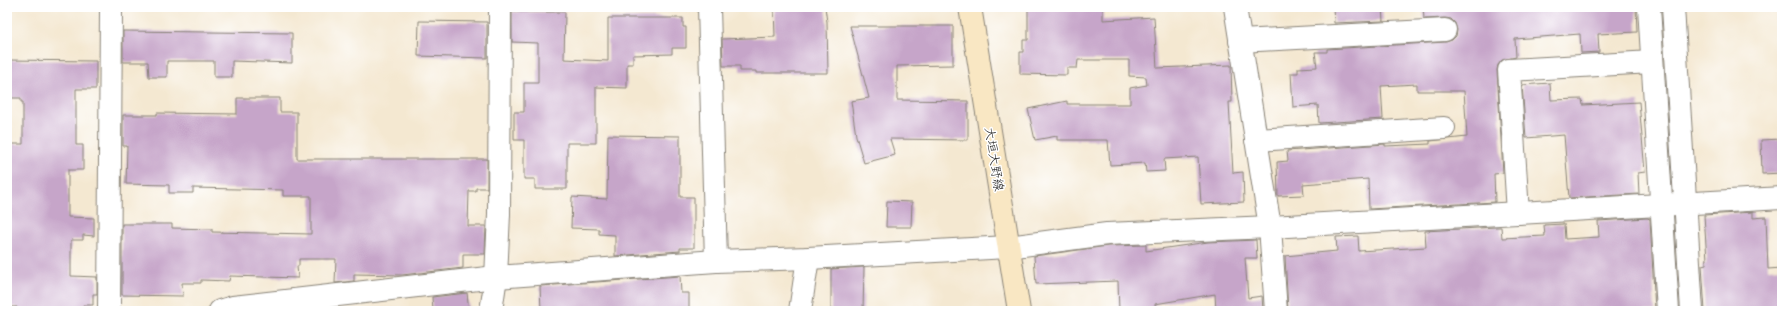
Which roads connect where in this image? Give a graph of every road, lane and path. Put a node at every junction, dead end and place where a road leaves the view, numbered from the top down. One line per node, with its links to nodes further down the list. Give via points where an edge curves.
1 (111, 7): 22 (street)
2 (500, 7): 21 (street, via 499,214)
3 (709, 7): 20 (street)
4 (970, 7): 18 (main road, 大垣大野線)
5 (1235, 7): 9 (street)
6 (1649, 7): 10 (street)
7 (1673, 7): 14 (street)
8 (1444, 30): 9 (street)
9 (1240, 41): 12 (street)
10 (1652, 62): 15 (street); 16 (street, via 1509,70)
11 (1444, 128): 12 (street)
12 (1256, 140): 17 (street)
13 (1782, 198): 14 (street)
14 (1685, 203): 15 (street); 29 (street)
15 (1661, 204): 16 (street); 28 (street)
16 (1518, 213): 17 (street)
17 (1270, 227): 18 (street, via 1107,234); 27 (street)
18 (1008, 247): 19 (street); 26 (main road, 大垣大野線)
19 (808, 258): 20 (street); 25 (street)
20 (716, 261): 21 (street)
21 (496, 277): 23 (street); 24 (street)
22 (110, 311)
23 (220, 311)
24 (491, 311)
25 (800, 311)
26 (1019, 311)
27 (1276, 311)
28 (1668, 311)
29 (1692, 311)

